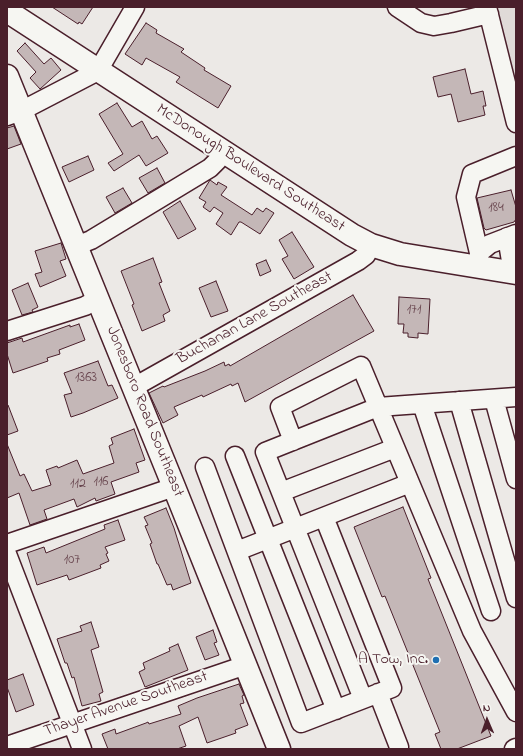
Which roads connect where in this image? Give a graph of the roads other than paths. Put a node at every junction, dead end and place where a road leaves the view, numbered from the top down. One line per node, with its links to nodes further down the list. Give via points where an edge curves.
1 (135, 7): 5 (street)
2 (397, 7): 4 (street, via 421,23 434,26)
3 (7, 11): 5 (main road, McDonough Boulevard Southeast)
4 (488, 11): 8 (street)
5 (98, 71): 7 (street); 9 (main road, McDonough Boulevard Southeast)
6 (7, 76): 7 (main road, Jonesboro Road Southeast)
7 (14, 113): 13 (main road, Jonesboro Road Southeast)
8 (516, 123)
9 (222, 151): 12 (main road, McDonough Boulevard Southeast); 13 (street, via 210,168 91,240)
10 (516, 156): 14 (street, via 472,174 466,197)
11 (512, 235): 14 (street, via 490,244); 15 (street)
12 (371, 245): 14 (main road, McDonough Boulevard Southeast, via 400,254); 18 (street, Buchanan Lane Southeast, via 366,255 358,261)
13 (76, 246): 16 (main road, Jonesboro Road Southeast)
14 (479, 260): 15 (main road, McDonough Boulevard Southeast)
15 (514, 273)
16 (98, 299): 17 (street, via 85,306); 18 (main road, Jonesboro Road Southeast)
17 (7, 331)
18 (134, 387): 30 (main road, Jonesboro Road Southeast)
19 (516, 397): 20 (street)
20 (494, 399): 21 (street); 28 (street)
21 (459, 401): 22 (street); 38 (street)
22 (422, 404): 23 (street); 40 (street)
23 (378, 407): 24 (street); 24 (street, via 361,366 280,407); 25 (street)
24 (293, 441): 31 (street, via 265,452)
25 (395, 448): 29 (street); 31 (street)
26 (235, 456): 34 (street)
27 (205, 467): 36 (street)
28 (516, 479)
29 (410, 483): 32 (street); 41 (street)
30 (174, 487): 35 (street); 42 (main road, Jonesboro Road Southeast)
31 (281, 492): 33 (street)
32 (324, 517): 33 (street); 43 (street, via 392,688)
33 (295, 528): 34 (street); 43 (street)
34 (268, 539): 36 (street); 45 (street)
35 (7, 544)
36 (237, 551): 45 (street, via 301,723)
37 (7, 554): 46 (street)
38 (516, 598)
39 (516, 604): 40 (street)
40 (491, 611): 41 (street)
41 (472, 631): 44 (street)
42 (246, 665): 46 (street, Thayer Avenue Southeast); 50 (main road, Jonesboro Road Southeast)
43 (370, 696): 45 (street); 48 (street)
44 (515, 708)
45 (336, 710)
46 (73, 724): 47 (street, Thayer Avenue Southeast); 49 (street)
47 (10, 746)
48 (399, 747)
49 (82, 749)
50 (279, 749)

